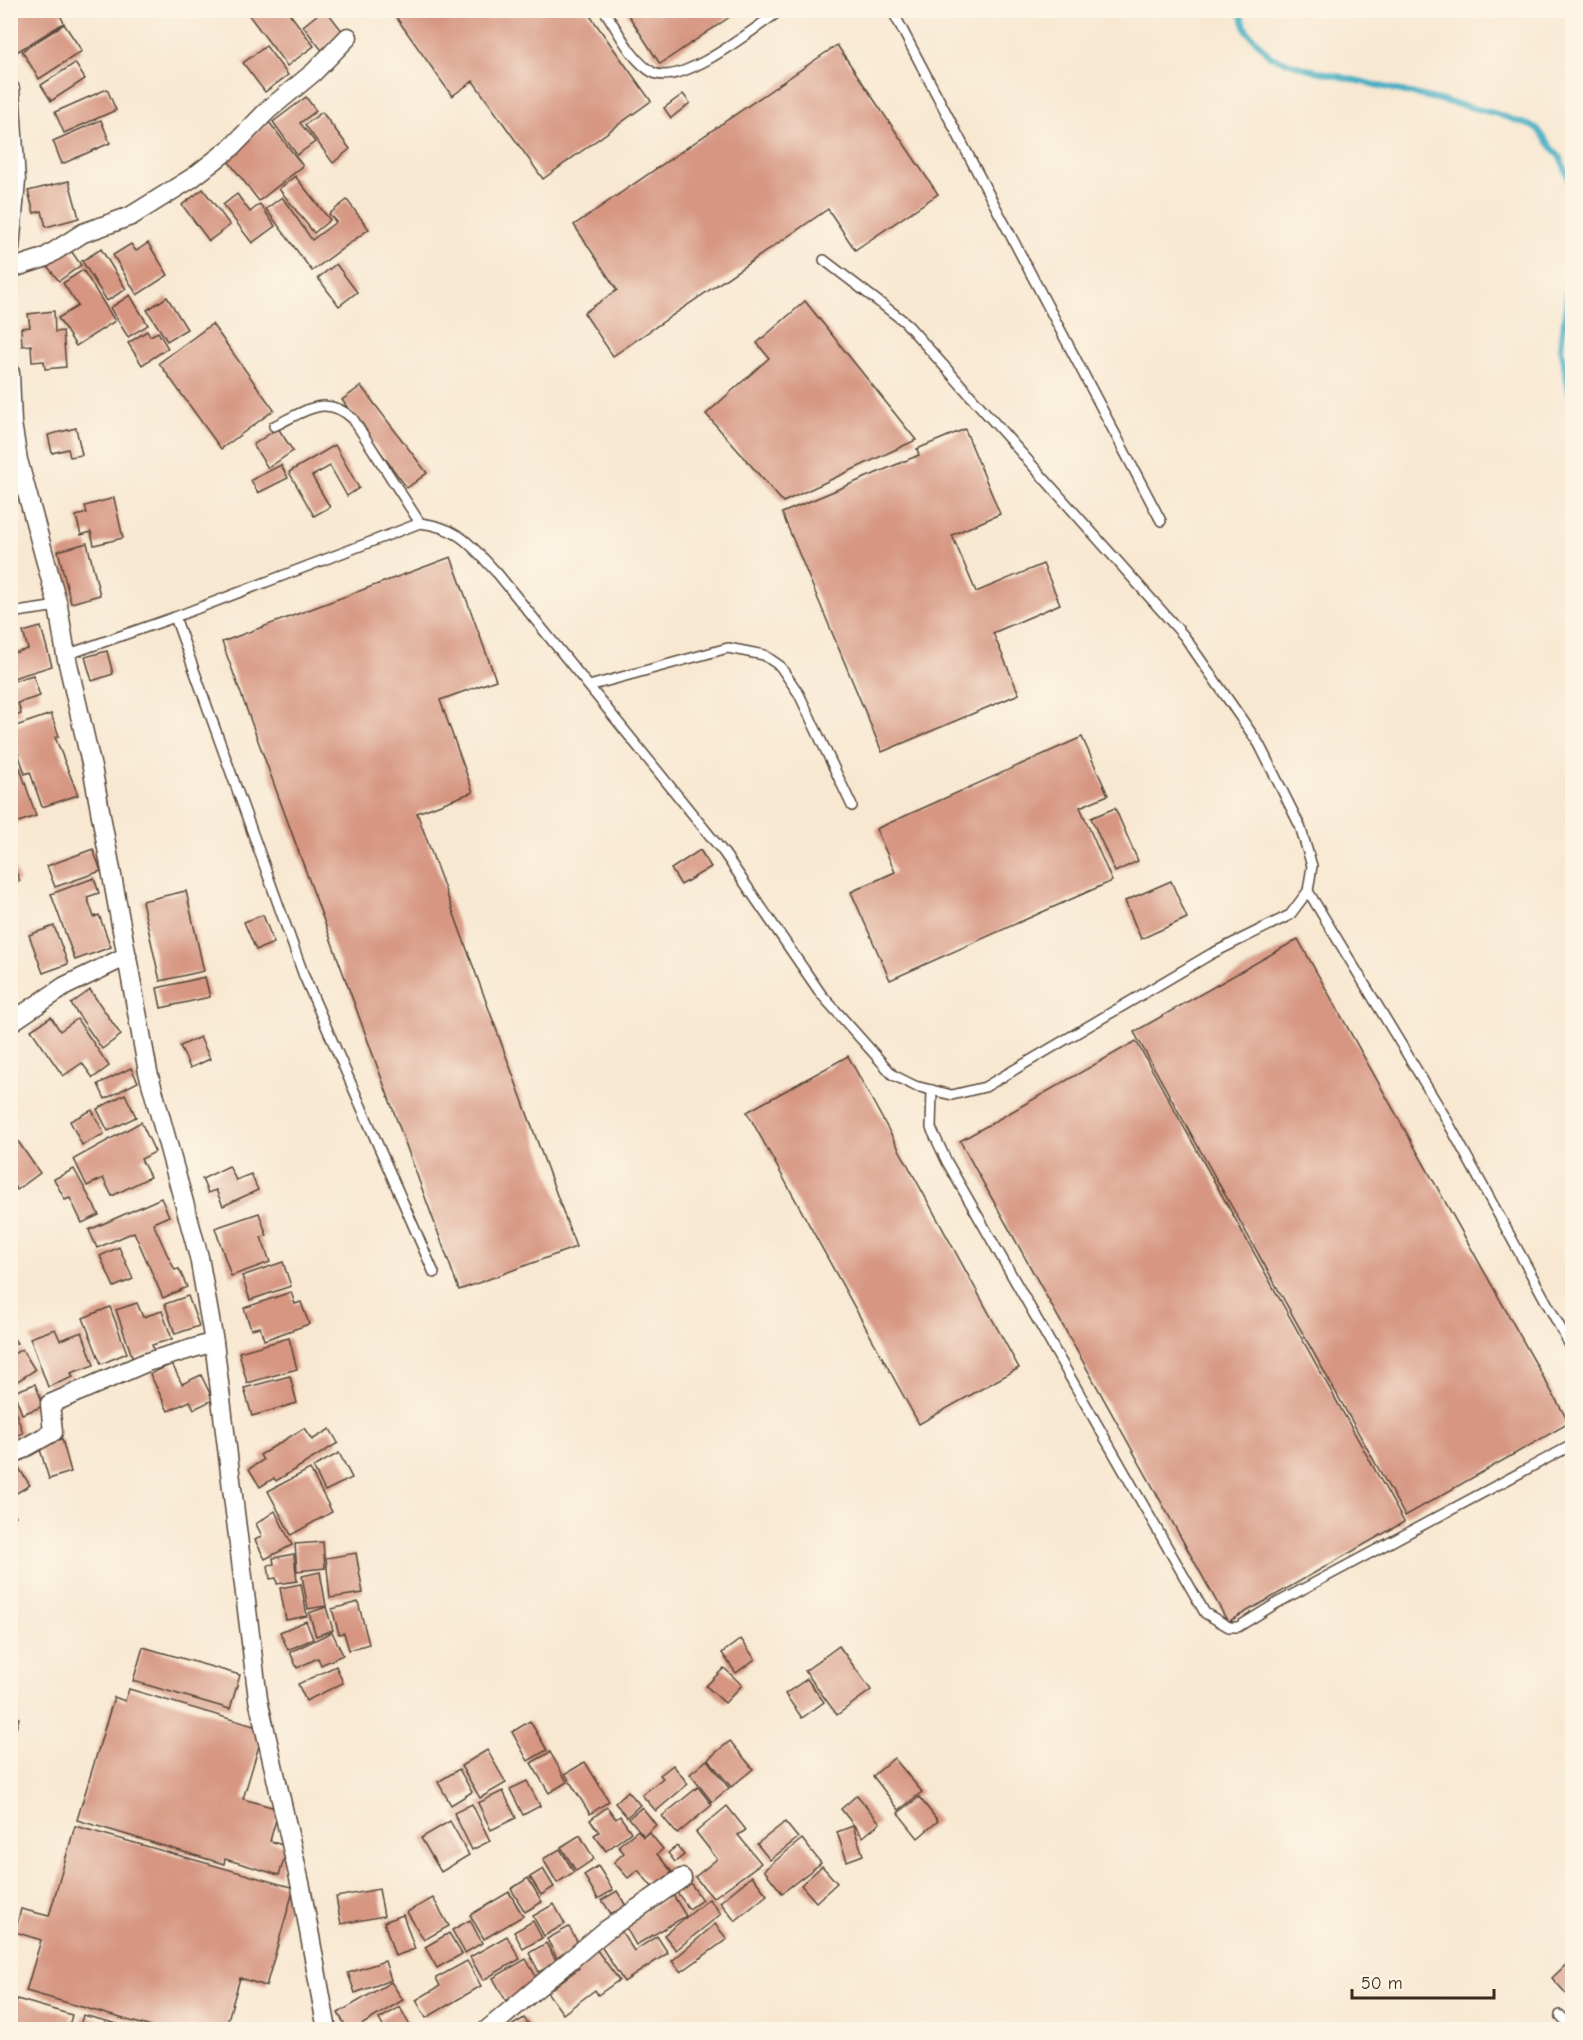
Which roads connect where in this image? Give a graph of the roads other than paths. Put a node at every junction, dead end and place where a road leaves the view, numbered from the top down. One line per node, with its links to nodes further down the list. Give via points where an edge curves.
1 (604, 10): 2 (lane, via 641,64 654,74 668,77 694,68)
2 (781, 10)
3 (892, 10): 11 (lane)
4 (348, 37): 8 (street, via 232,147 192,178 131,216 83,233 44,258)
5 (10, 89): 6 (street, via 16,182)
6 (10, 249)
7 (824, 260): 19 (lane, via 905,322 1184,636 1259,744 1300,826 1312,866)
8 (10, 269)
9 (10, 374): 13 (street, via 18,460)
10 (274, 426): 12 (lane, via 323,404 342,409 353,419)
11 (1161, 521)
12 (420, 523): 15 (lane); 17 (lane, via 442,526 463,537)
13 (58, 606): 14 (lane); 16 (street)
14 (10, 613)
15 (175, 617): 16 (lane); 23 (lane, via 303,976)
16 (66, 655): 20 (street, via 93,772)
17 (589, 686): 18 (lane, via 728,648 764,655 780,666 799,694); 22 (lane, via 724,853 821,994 893,1075)
18 (852, 806)
19 (1308, 891): 22 (lane, via 1290,915 1211,954 984,1087 952,1095); 25 (lane, via 1444,1115)
20 (127, 956): 21 (street, via 65,986); 24 (street, via 148,1072 199,1257)
21 (10, 1023)
22 (932, 1090): 26 (lane, via 931,1128 947,1162 1205,1613 1217,1621 1238,1627)
23 (434, 1273)
24 (214, 1342): 27 (street, via 147,1362 50,1404 53,1432); 31 (street, via 258,1698 301,1887)
25 (1572, 1349)
26 (1572, 1445)
27 (10, 1456)
28 (682, 1878): 32 (street, via 605,1931)
29 (1560, 2015): 30 (lane)
30 (1572, 2028)
31 (327, 2030)
32 (487, 2030)

